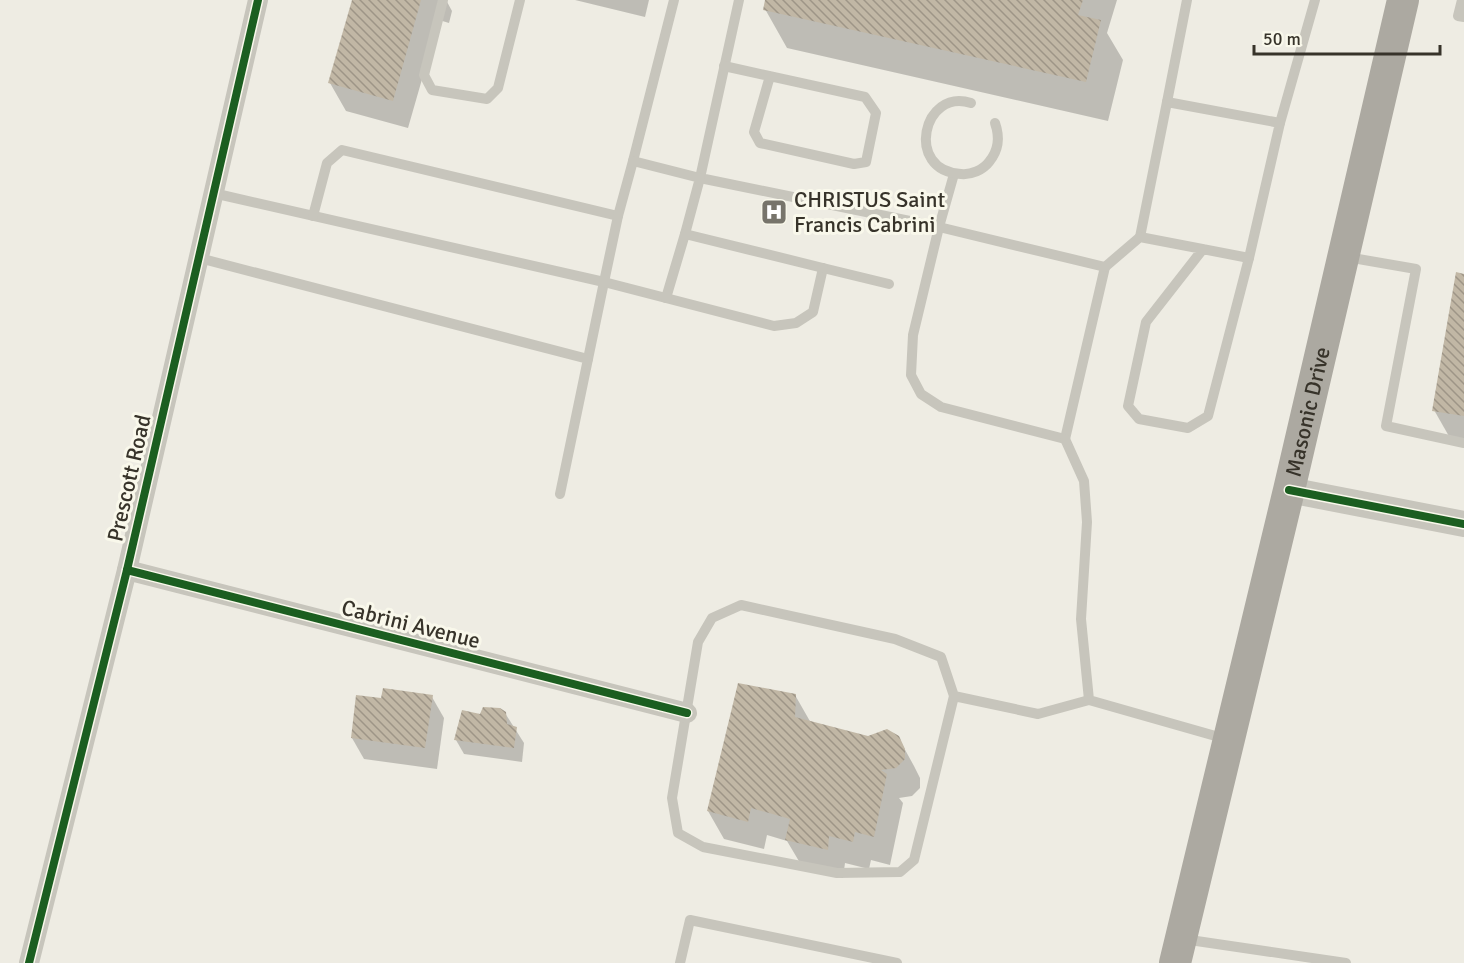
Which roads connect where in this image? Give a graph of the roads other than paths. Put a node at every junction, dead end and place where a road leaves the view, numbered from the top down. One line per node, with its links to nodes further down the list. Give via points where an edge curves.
1 (258, 0): 20 (street, Prescott Road)
2 (443, 0): 3 (lane, via 423,75 432,90 487,99 498,88)
3 (520, 0)
4 (674, 0): 17 (lane)
5 (739, 0): 11 (lane)
6 (1187, 0): 13 (lane)
7 (1315, 0): 16 (lane)
8 (1403, 0): 27 (main road, Masonic Drive)
9 (1462, 0): 10 (lane, via 1458,16)
10 (1464, 18)
11 (724, 66): 12 (lane); 19 (lane)
12 (770, 76): 12 (lane, via 866,98 876,112 866,162 854,164 760,143 754,132)
13 (1167, 102): 16 (lane); 25 (lane)
14 (971, 103): 18 (lane, via 954,102 942,107 927,126 927,150 933,161)
15 (995, 123): 18 (lane, via 998,143 988,165 966,175)
16 (1280, 123): 29 (lane)
17 (633, 161): 19 (lane); 22 (lane)
18 (954, 174): 23 (lane)
19 (700, 178): 23 (lane); 24 (lane)
20 (213, 193): 21 (lane); 28 (street, Prescott Road)
21 (313, 216): 22 (lane, via 327,163 342,150); 32 (lane)
22 (618, 216): 32 (lane)
23 (939, 227): 30 (lane); 36 (lane, via 913,335 911,375 921,394 941,407)
24 (685, 234): 31 (lane); 34 (lane)
25 (1140, 237): 26 (lane); 30 (lane)
26 (1203, 249): 29 (lane); 29 (lane, via 1146,322 1128,406 1139,419 1188,428 1208,416)
27 (1343, 256): 37 (lane, via 1416,269 1386,426); 38 (main road, Masonic Drive)
28 (199, 258): 35 (lane); 41 (street, Prescott Road)
29 (1249, 258)
30 (1105, 267): 36 (lane)
31 (823, 268): 33 (lane); 34 (lane, via 813,312 796,323 774,326)
32 (604, 282): 34 (lane); 35 (lane)
33 (889, 284)
34 (666, 298)
35 (588, 358): 39 (lane)
36 (1065, 439): 43 (lane, via 1084,481 1087,522 1081,619)
37 (1464, 443)
38 (1289, 490): 40 (street); 45 (main road, Masonic Drive)
39 (560, 494)
40 (1464, 524)
41 (127, 570): 44 (street, Cabrini Avenue); 47 (street, Prescott Road)
42 (954, 696): 43 (lane, via 1038,714); 44 (lane, via 941,657 895,639 741,605 712,618 699,642); 44 (lane, via 914,860 900,872 837,873 703,847 678,833 672,798)
43 (1089, 700): 45 (lane)
44 (687, 712)
45 (1228, 740): 46 (main road, Masonic Drive)
46 (1178, 951): 50 (lane)
47 (29, 963)
48 (680, 963): 49 (lane, via 690,920)
49 (897, 963)
50 (1346, 963)

